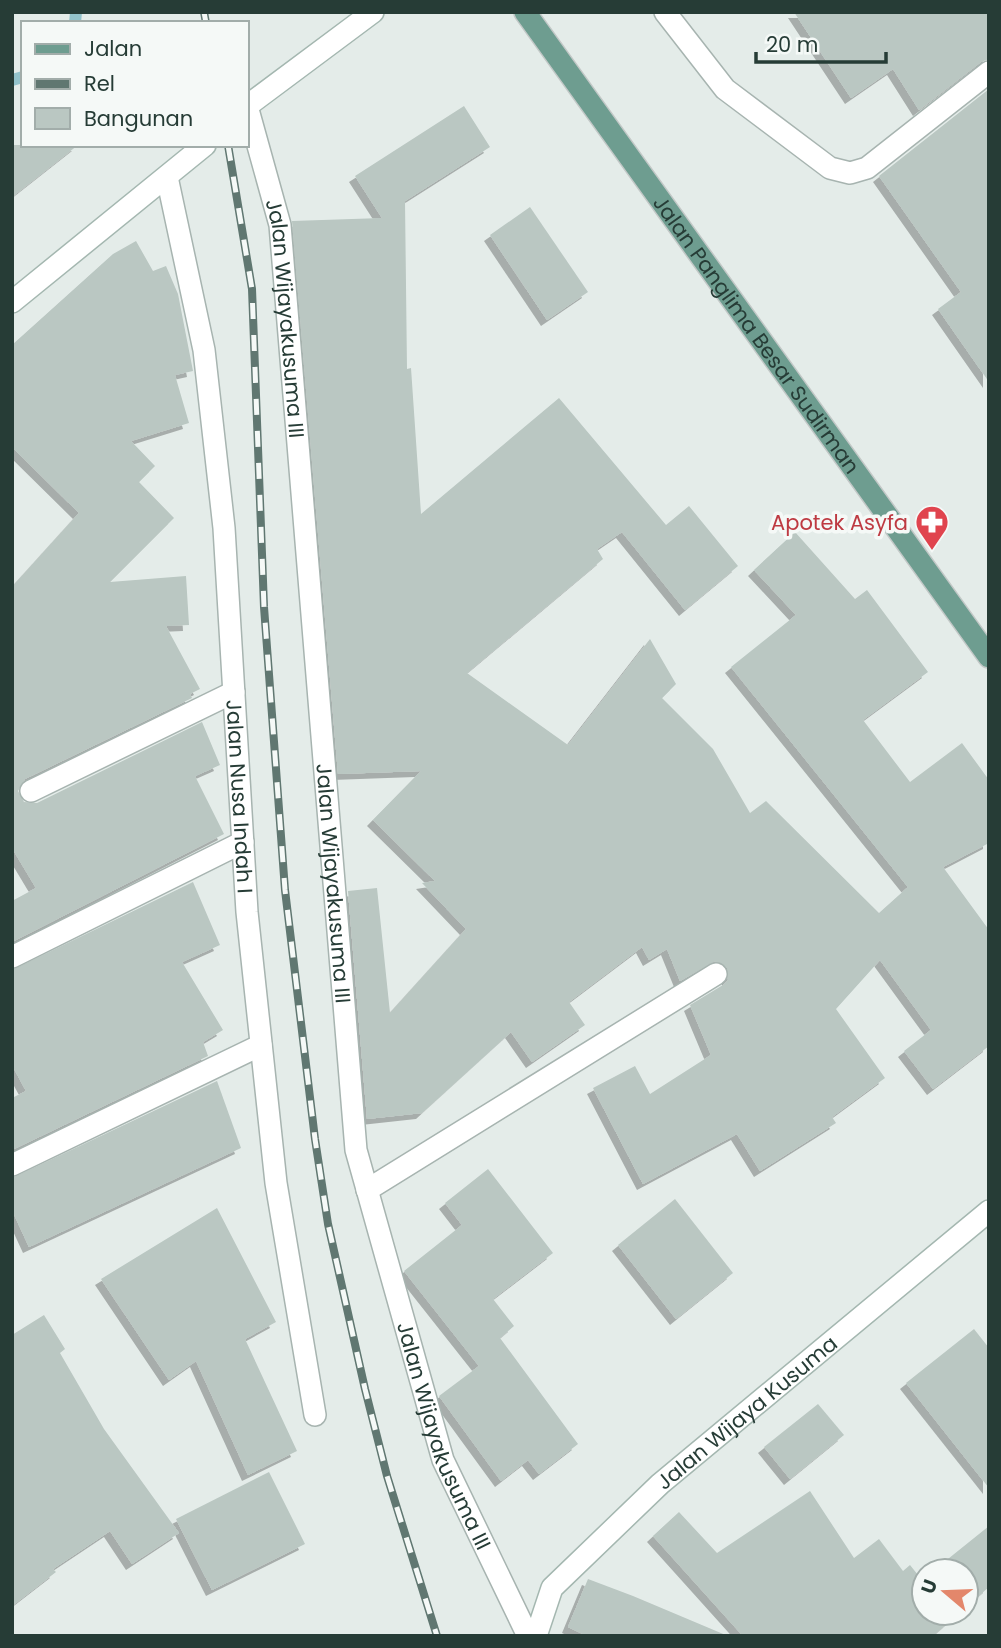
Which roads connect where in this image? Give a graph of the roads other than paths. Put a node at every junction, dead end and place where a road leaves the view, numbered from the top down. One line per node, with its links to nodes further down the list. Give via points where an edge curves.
1 (373, 12): 5 (street)
2 (525, 12): 10 (main road, Jalan Panglima Besar Sudirman)
3 (665, 12): 4 (street, via 725,89 830,168 850,173 867,168)
4 (989, 72)
5 (248, 105)
6 (248, 110): 18 (street, Jalan Wijayakusuma III, via 280,225 356,1150)
7 (203, 147): 8 (street)
8 (167, 177): 9 (street); 11 (street, Jalan Nusa Indah I, via 204,350 224,528)
9 (12, 302)
10 (989, 657)
11 (233, 692): 12 (street); 13 (street, Jalan Nusa Indah I)
12 (31, 791)
13 (243, 842): 14 (street); 16 (street, Jalan Nusa Indah I)
14 (12, 957)
15 (716, 974): 18 (street)
16 (261, 1045): 17 (street); 20 (street, Jalan Nusa Indah I, via 276,1183)
17 (12, 1165)
18 (367, 1190): 21 (street, Jalan Wijayakusuma III, via 443,1460)
19 (989, 1212): 22 (street, Jalan Wijaya Kusuma, via 660,1484 552,1588)
20 (315, 1415)
21 (528, 1636)
22 (536, 1636)

